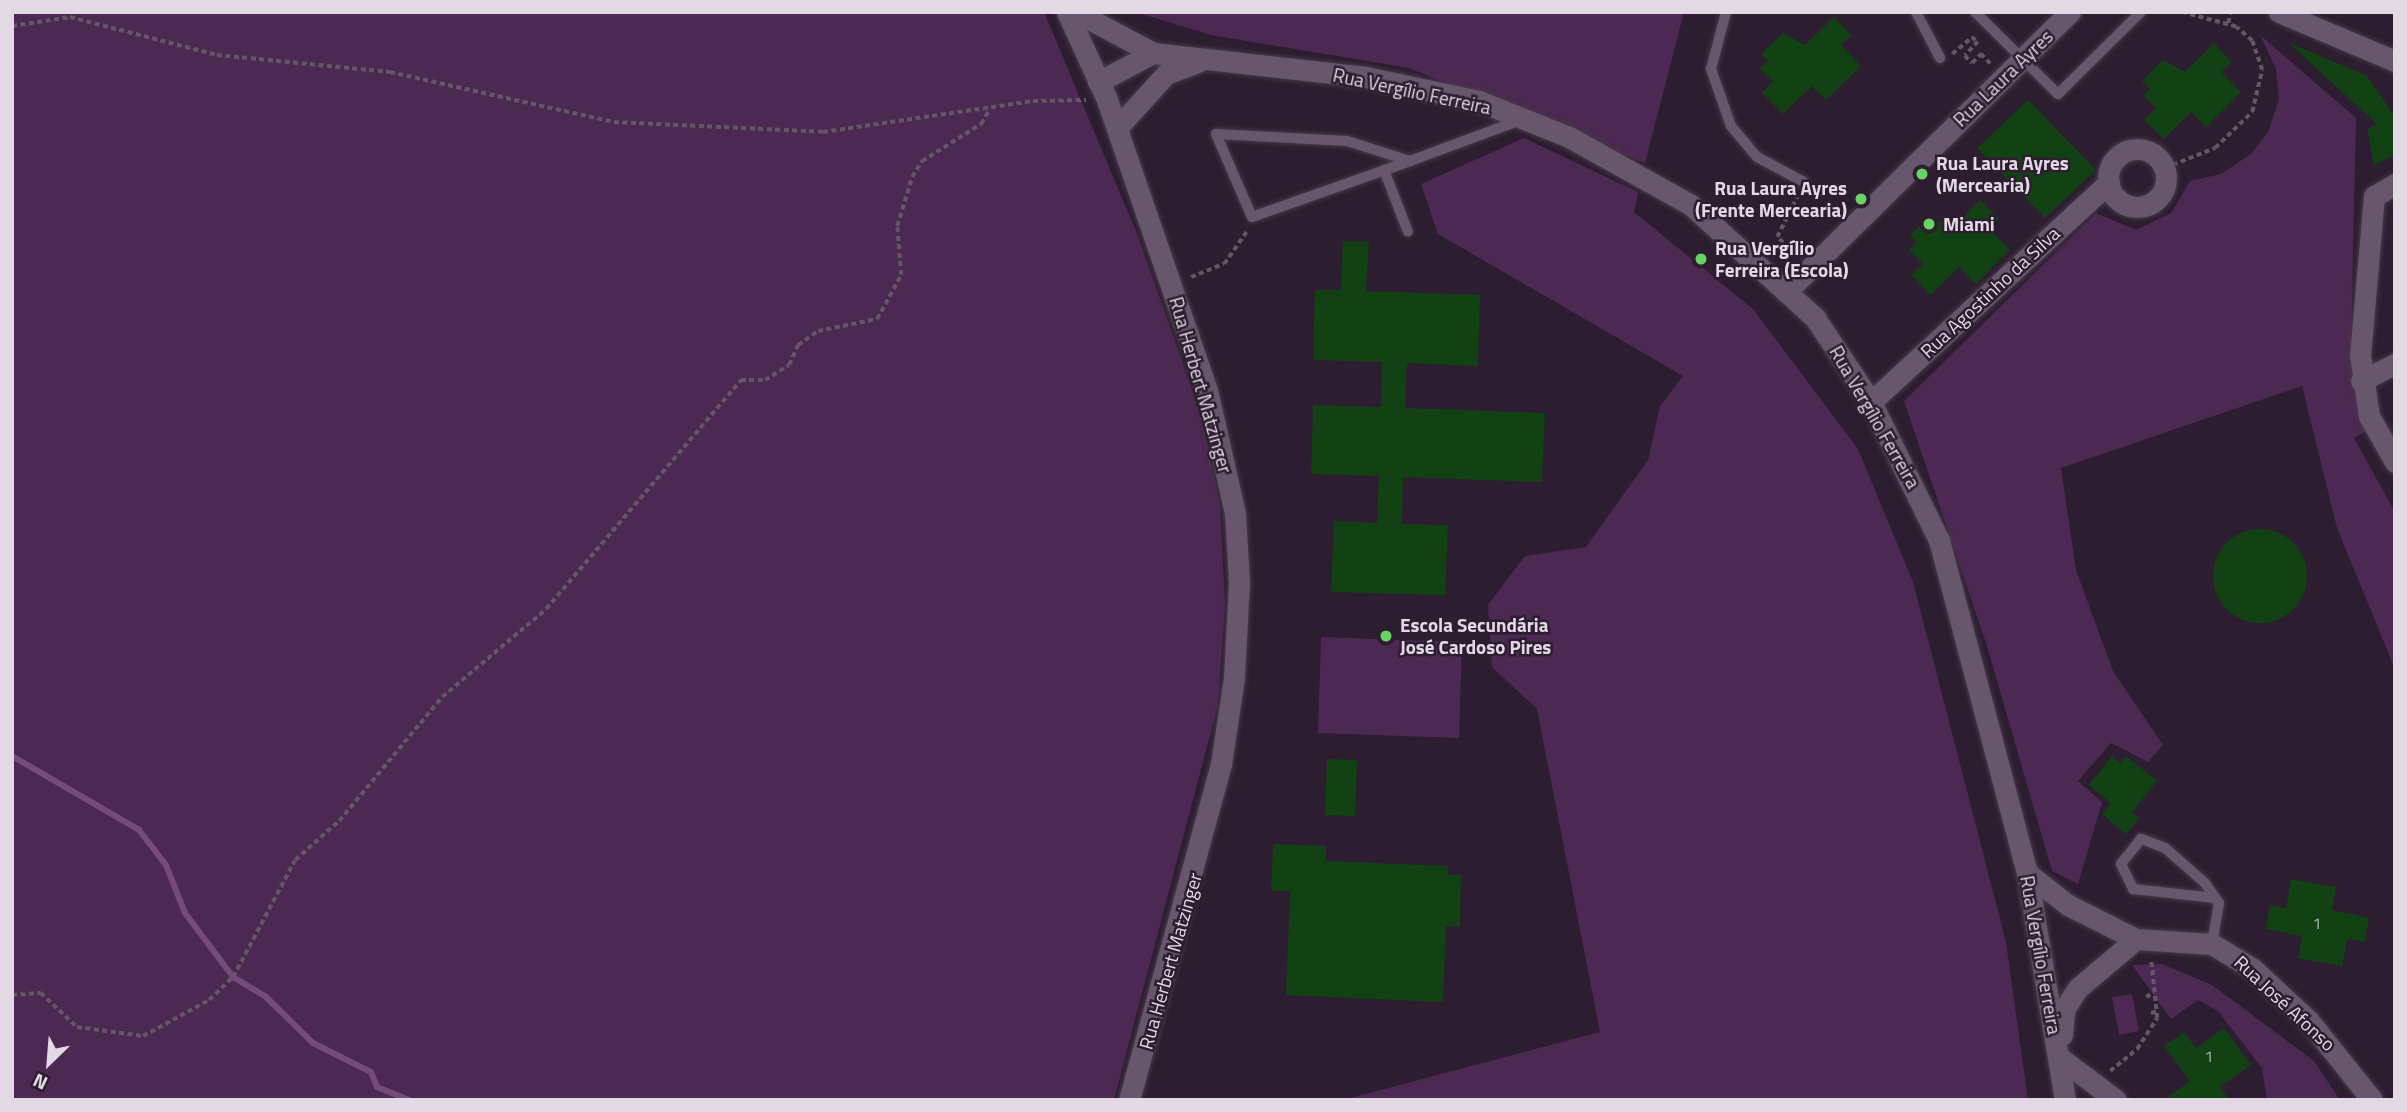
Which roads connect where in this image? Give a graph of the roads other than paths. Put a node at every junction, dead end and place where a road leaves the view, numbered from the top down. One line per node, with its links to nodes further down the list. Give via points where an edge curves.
1 (1067, 12): 14 (street, Rua Herbert Matzinger)
2 (1076, 12): 9 (street, Rua Vergílio Ferreira)
3 (1726, 12): 19 (lane, via 1711,69 1731,126 1757,157)
4 (1916, 12): 10 (lane)
5 (1975, 12): 12 (lane)
6 (2070, 12): 12 (street, Rua Laura Ayres)
7 (2141, 12): 12 (lane, via 2058,94)
8 (2279, 12): 13 (street)
9 (1153, 53): 11 (street, Rua Vergílio Ferreira); 14 (street)
10 (1940, 58)
11 (1205, 59): 15 (street, Rua Vergílio Ferreira, via 1366,77 1479,101); 16 (street, Rua Vergílio Ferreira, via 1166,74)
12 (2022, 60): 23 (street, Rua Laura Ayres)
13 (2395, 61)
14 (1102, 90): 16 (street, Rua Herbert Matzinger)
15 (1523, 118): 17 (lane); 23 (street, Rua Vergílio Ferreira, via 1691,205)
16 (1117, 128): 33 (street, Rua Herbert Matzinger, via 1224,448 1235,513 1234,678 1197,866)
17 (1410, 161): 18 (lane); 18 (lane, via 1347,141 1216,134 1252,217)
18 (1384, 170): 22 (lane)
19 (1804, 182)
20 (2109, 182): 20 (street, via 2113,162 2130,150 2151,152 2165,168 2164,189 2149,204 2119,200); 26 (street, Rua Agostinho da Silva)
21 (2395, 184): 25 (street, via 2374,195)
22 (1408, 232)
23 (1786, 292): 26 (street, Rua Vergílio Ferreira, via 1815,318)
24 (2395, 365): 25 (street)
25 (2361, 381): 27 (street, via 2369,416)
26 (1871, 402): 28 (street, Rua Vergílio Ferreira, via 1939,540)
27 (2395, 462)
28 (2027, 873): 30 (street, Rua José Afonso, via 2068,905); 32 (street, Rua Vergílio Ferreira)
29 (2215, 898): 29 (lane, via 2153,843 2141,839 2121,864 2133,889); 31 (lane)
30 (2143, 938): 31 (street, Rua José Afonso); 32 (street, via 2078,988 2064,1010)
31 (2212, 944): 36 (street, Rua José Afonso, via 2253,969 2309,1021)
32 (2060, 1058): 34 (street); 35 (street)
33 (1129, 1100)
34 (2065, 1100)
35 (2116, 1100)
36 (2372, 1100)

